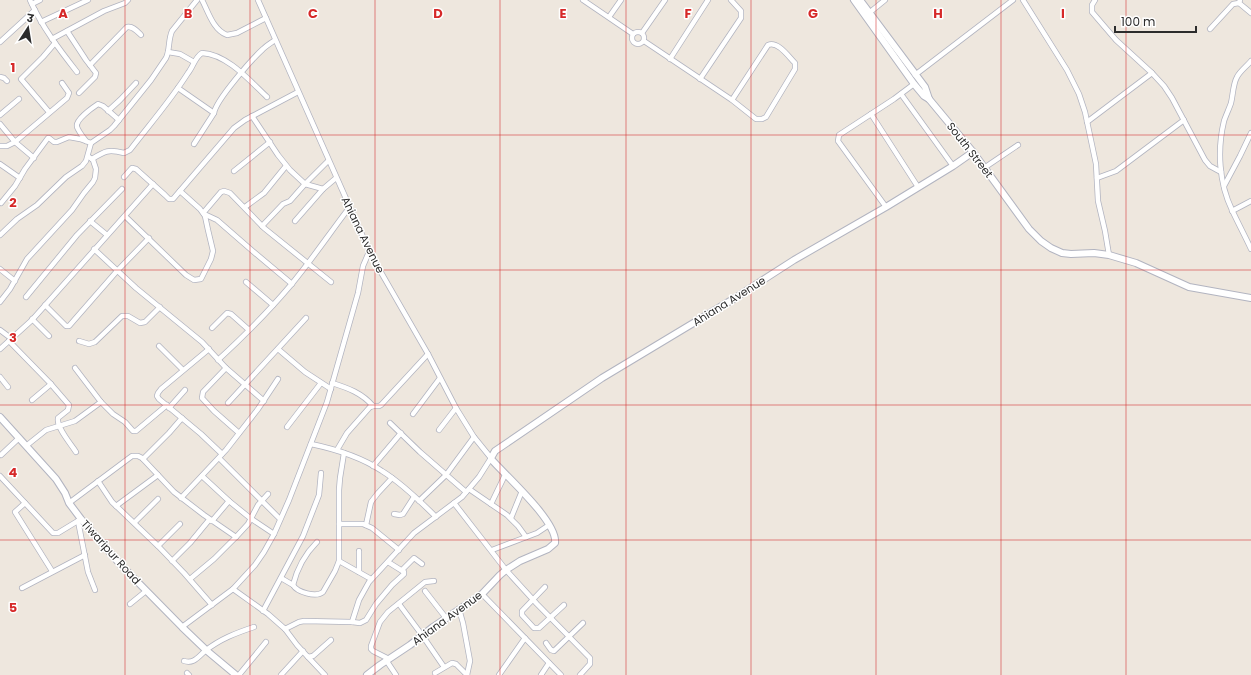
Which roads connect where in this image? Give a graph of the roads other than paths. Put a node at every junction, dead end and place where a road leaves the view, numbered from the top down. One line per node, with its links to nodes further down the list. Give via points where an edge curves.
1 (40, 0): 19 (street)
2 (88, 0): 25 (street)
3 (128, 0): 27 (street)
4 (197, 0): 35 (street, via 172,31)
5 (202, 0): 24 (street, via 219,31 226,35 238,33)
6 (258, 0): 24 (street, Ahiana Avenue)
7 (583, 0): 23 (street)
8 (621, 0): 23 (street)
9 (664, 0): 28 (street)
10 (708, 0): 36 (street)
11 (731, 0): 45 (street, via 741,11 741,18)
12 (854, 0): 49 (street)
13 (860, 0): 21 (street, South Street)
14 (885, 0): 21 (street)
15 (1013, 0): 43 (street)
16 (1023, 0): 66 (street, via 1075,84)
17 (1095, 0): 42 (street, via 1091,9 1095,17)
18 (1240, 1): 22 (street); 26 (street, via 1233,4)
19 (31, 2): 20 (street)
20 (35, 10): 25 (street); 34 (street)
21 (869, 13): 43 (street, South Street)
22 (1251, 14)
23 (609, 17): 29 (street)
24 (266, 18): 31 (street, Ahiana Avenue)
25 (41, 22): 32 (street)
26 (1210, 29)
27 (67, 31): 32 (street); 39 (street)
28 (642, 33): 29 (street, via 637,31); 33 (street)
29 (633, 34): 33 (street, via 632,40 636,44)
30 (141, 35): 39 (street, via 133,28 127,28)
31 (275, 40): 41 (street); 51 (street, Ahiana Avenue)
32 (53, 41): 40 (street); 59 (street, via 43,57 21,79)
33 (644, 41): 36 (street)
34 (0, 42)
35 (168, 52): 38 (street, via 180,54); 64 (street, via 151,80)
36 (670, 59): 45 (street)
37 (1251, 60): 85 (street, via 1238,75 1225,120)
38 (194, 62): 41 (street, via 200,54 205,53 226,62); 50 (street)
39 (90, 65): 52 (street, via 96,73 95,77)
40 (76, 72)
41 (241, 73): 54 (street); 60 (street, via 214,109)
42 (1152, 73): 65 (street, via 1172,98); 66 (street)
43 (916, 75): 56 (street, South Street, via 925,87)
44 (0, 77): 46 (street)
45 (700, 79): 57 (street)
46 (7, 81)
47 (62, 83): 59 (street, via 69,95)
48 (136, 83): 58 (street)
49 (914, 84): 53 (street); 56 (street)
50 (178, 88): 60 (street); 78 (street, via 130,150 124,153 107,151)
51 (298, 92): 63 (street); 79 (street, Ahiana Avenue)
52 (79, 93)
53 (901, 94): 61 (street); 82 (street)
54 (267, 97)
55 (19, 99): 62 (street)
56 (929, 99): 75 (street, South Street)
57 (732, 100): 57 (street, via 771,43 776,44 795,63 795,69 764,118 756,119)
58 (108, 111): 64 (street); 70 (street, via 98,104 79,120 77,126)
59 (49, 112): 69 (street)
60 (214, 113): 72 (street)
61 (871, 114): 93 (street); 100 (street, via 840,135 838,141)
62 (0, 115)
63 (252, 116): 71 (street); 96 (street, via 230,133)
64 (119, 120): 70 (street, via 110,130)
65 (1184, 120): 85 (street, via 1205,160); 89 (street, via 1116,170)
66 (1087, 122): 89 (street)
67 (0, 124): 69 (street)
68 (1251, 133): 92 (street)
69 (15, 142): 74 (street); 77 (street)
70 (88, 142): 76 (street); 77 (street, via 69,137 57,142 48,138)
71 (270, 142): 81 (street); 84 (street)
72 (194, 144)
73 (1018, 145): 83 (street)
74 (0, 146)
75 (973, 152): 82 (street, Ahiana Avenue); 83 (street, South Street)
76 (88, 156): 78 (street); 108 (street, via 82,166 66,177 37,205 17,218)
77 (34, 158): 87 (street)
78 (92, 160): 118 (street, via 96,169 93,182 72,210 27,259)
79 (328, 161): 88 (street, Ahiana Avenue); 91 (street)
80 (0, 164): 87 (street)
81 (286, 166): 91 (street); 99 (street, via 264,193)
82 (954, 166): 93 (street, Ahiana Avenue)
83 (984, 168): 114 (street, South Street, via 1029,229 1051,248 1062,253)
84 (234, 171)
85 (1221, 172): 92 (street)
86 (124, 177): 90 (street, via 134,168)
87 (20, 178): 98 (street)
88 (336, 178): 95 (street); 101 (street, Ahiana Avenue)
89 (1097, 178): 114 (street, via 1098,201)
90 (153, 184): 96 (street, via 171,200); 104 (street)
91 (305, 184): 95 (street); 107 (street)
92 (1224, 186): 102 (street)
93 (918, 187): 100 (street, Ahiana Avenue)
94 (122, 189): 105 (street)
95 (323, 189): 106 (street)
96 (180, 191): 103 (street)
97 (1251, 201): 102 (street)
98 (0, 203)
99 (245, 207): 103 (street, via 230,193 224,191); 107 (street)
100 (886, 207): 180 (street, Ahiana Avenue, via 794,260 736,298 602,378 496,451)
101 (349, 208): 113 (street, Ahiana Avenue); 115 (street)
102 (1232, 211): 112 (street)
103 (204, 213): 110 (street, via 213,251 201,279 194,280 186,275); 121 (street, via 217,220)
104 (125, 216): 109 (street); 110 (street)
105 (90, 221): 109 (street); 122 (street)
106 (295, 221)
107 (262, 226): 115 (street)
108 (0, 235)
109 (107, 235): 111 (street)
110 (149, 238): 117 (street)
111 (94, 249): 117 (street); 125 (street)
112 (1251, 249)
113 (369, 252): 140 (street, Ahiana Avenue); 149 (street)
114 (1109, 255): 123 (street, South Street, via 1136,263 1189,286)
115 (308, 264): 120 (street); 121 (street)
116 (0, 269): 118 (street)
117 (117, 271): 125 (street, via 69,326); 127 (street)
118 (15, 281): 124 (street)
119 (246, 282): 126 (street)
120 (331, 282)
121 (292, 284): 126 (street)
122 (26, 297)
123 (1251, 298)
124 (0, 302)
125 (45, 305): 129 (street)
126 (273, 305): 132 (street)
127 (160, 307): 135 (street, via 145,322 140,323 128,316 122,316 95,342 89,344); 138 (street)
128 (306, 318): 139 (street)
129 (32, 319): 133 (street); 134 (street)
130 (212, 328): 132 (street, via 229,313)
131 (0, 330): 134 (street)
132 (249, 330): 141 (street)
133 (49, 336)
134 (11, 340): 137 (street); 150 (street)
135 (79, 341)
136 (159, 346): 144 (street)
137 (0, 349)
138 (209, 349): 141 (street); 144 (street)
139 (278, 349): 148 (street); 151 (street)
140 (428, 354): 146 (street, Ahiana Avenue); 159 (street, via 381,405)
141 (218, 360): 143 (street)
142 (75, 368): 157 (street)
143 (226, 368): 151 (street); 169 (street, via 203,392 202,398)
144 (183, 370): 160 (street, via 158,393 158,397)
145 (0, 377): 152 (street)
146 (440, 378): 161 (street, Ahiana Avenue); 162 (street)
147 (278, 379): 156 (street)
148 (321, 383): 153 (street); 167 (street)
149 (332, 383): 153 (street); 159 (street, via 364,396)
150 (52, 384): 155 (street); 166 (street, via 69,406 58,418)
151 (245, 385): 156 (street); 158 (street)
152 (8, 387)
153 (330, 389): 173 (street)
154 (185, 390): 160 (street)
155 (32, 400)
156 (264, 401): 169 (street)
157 (101, 402): 160 (street, via 134,432); 166 (street, via 75,421)
158 (228, 403)
159 (373, 406): 175 (street, via 351,427)
160 (168, 407): 164 (street)
161 (456, 408): 168 (street); 171 (street, Ahiana Avenue)
162 (413, 414)
163 (0, 417): 172 (street, Tiwaripur Road)
164 (182, 418): 179 (street, via 201,434); 181 (street)
165 (390, 422): 170 (street)
166 (59, 426): 174 (street, via 46,430); 176 (street)
167 (287, 427)
168 (439, 430)
169 (239, 432): 179 (street)
170 (402, 433): 182 (street); 186 (street)
171 (474, 437): 180 (street, Ahiana Avenue); 186 (street)
172 (19, 438): 174 (street, Tiwaripur Road); 178 (street)
173 (311, 444): 175 (street); 209 (street)
174 (26, 446): 201 (street, Tiwaripur Road, via 56,479)
175 (337, 450): 177 (street)
176 (76, 452)
177 (344, 453): 182 (street); 214 (street, via 340,478)
178 (1, 455)
179 (220, 456): 188 (street); 197 (street)
180 (491, 458): 184 (street, Ahiana Avenue); 192 (street)
181 (143, 459): 185 (street); 190 (street, via 132,456)
182 (373, 466): 189 (street)
183 (321, 473): 234 (street, via 317,502)
184 (505, 474): 191 (street, Ahiana Avenue); 203 (street)
185 (158, 475): 195 (street); 204 (street)
186 (446, 475): 192 (street); 199 (street)
187 (0, 476): 200 (street)
188 (202, 476): 195 (street); 198 (street)
189 (392, 478): 194 (street); 215 (street, via 371,502)
190 (98, 481): 201 (street); 204 (street)
191 (522, 490): 208 (street); 216 (street, Ahiana Avenue)
192 (467, 491): 202 (street); 203 (street)
193 (268, 494): 197 (street)
194 (414, 497): 199 (street); 205 (street, via 402,514)
195 (181, 498): 211 (street)
196 (158, 499): 212 (street)
197 (262, 500): 207 (street); 209 (street)
198 (229, 501): 207 (street); 211 (street)
199 (420, 501): 206 (street)
200 (25, 503): 210 (street, via 53,533 58,533); 232 (street, via 15,512)
201 (69, 503): 210 (street, Tiwaripur Road)
202 (454, 503): 206 (street); 223 (street)
203 (490, 504): 208 (street)
204 (116, 506): 212 (street)
205 (394, 514)
206 (436, 517): 222 (street)
207 (250, 518): 217 (street); 218 (street, via 248,524)
208 (511, 518): 219 (street)
209 (280, 519): 217 (street)
210 (79, 520): 225 (street); 243 (street, Tiwaripur Road)
211 (212, 521): 218 (street); 226 (street, via 209,520)
212 (135, 522): 221 (street)
213 (180, 524): 221 (street)
214 (339, 524): 215 (street); 227 (street)
215 (366, 525): 222 (street)
216 (549, 525): 219 (street); 231 (street, Ahiana Avenue, via 555,534 555,543 548,550 520,561)
217 (274, 534): 241 (street, via 255,565)
218 (236, 536): 235 (street)
219 (526, 537): 223 (street)
220 (317, 542): 238 (street, via 309,551)
221 (158, 546): 226 (street)
222 (399, 550): 228 (street)
223 (492, 550): 231 (street)
224 (359, 551): 233 (street)
225 (84, 555): 232 (street); 242 (street)
226 (172, 560): 235 (street)
227 (339, 561): 233 (street); 238 (street, via 320,594 304,592)
228 (388, 562): 230 (street); 236 (street)
229 (422, 564): 230 (street, via 414,558)
230 (402, 570): 255 (street, via 404,574 376,604 366,620 360,623)
231 (506, 570): 245 (street, Ahiana Avenue); 246 (street)
232 (52, 572): 240 (street)
233 (359, 572): 236 (street)
234 (281, 578): 238 (street); 252 (street)
235 (190, 579): 249 (street)
236 (371, 580): 255 (street, via 359,600)
237 (434, 581): 248 (street, via 425,582)
238 (293, 585)
239 (545, 587): 246 (street)
240 (22, 588)
241 (233, 589): 249 (street); 252 (street)
242 (95, 590)
243 (146, 591): 247 (street); 257 (street, Tiwaripur Road)
244 (425, 591): 253 (street)
245 (482, 594): 251 (street, Ahiana Avenue); 262 (street)
246 (533, 599): 254 (street); 254 (street, via 522,611 526,620 536,629)
247 (130, 604)
248 (399, 604): 260 (street); 269 (street, via 380,622 371,646 374,652)
249 (212, 605): 257 (street)
250 (564, 605): 254 (street)
251 (459, 609): 253 (street, Ahiana Avenue); 279 (street, via 470,661)
252 (263, 611): 259 (street)
253 (446, 618): 260 (street, Ahiana Avenue)
254 (551, 618): 261 (street)
255 (352, 622): 259 (street, via 304,621)
256 (583, 623): 261 (street)
257 (182, 627): 266 (street, Tiwaripur Road)
258 (254, 627): 266 (street, via 227,637)
259 (285, 628): 267 (street)
260 (422, 635): 269 (street, Ahiana Avenue); 272 (street)
261 (569, 636): 265 (street, via 554,651); 283 (street, via 591,660)
262 (525, 638): 271 (street); 280 (street)
263 (331, 640): 268 (street, via 313,656)
264 (266, 642): 274 (street)
265 (546, 643)
266 (206, 650): 270 (street, via 194,661); 274 (street, Tiwaripur Road)
267 (303, 651): 268 (street); 275 (street)
268 (308, 657): 276 (street)
269 (388, 659): 277 (street, Ahiana Avenue); 278 (street)
270 (184, 661)
271 (549, 663): 281 (street); 282 (street)
272 (444, 667): 273 (street); 279 (street, via 454,663)
273 (435, 673)
274 (237, 675)
275 (281, 675)
276 (325, 675)
277 (367, 675)
278 (396, 675)
279 (467, 675)
280 (499, 675)
281 (541, 675)
282 (562, 675)
283 (580, 675)

